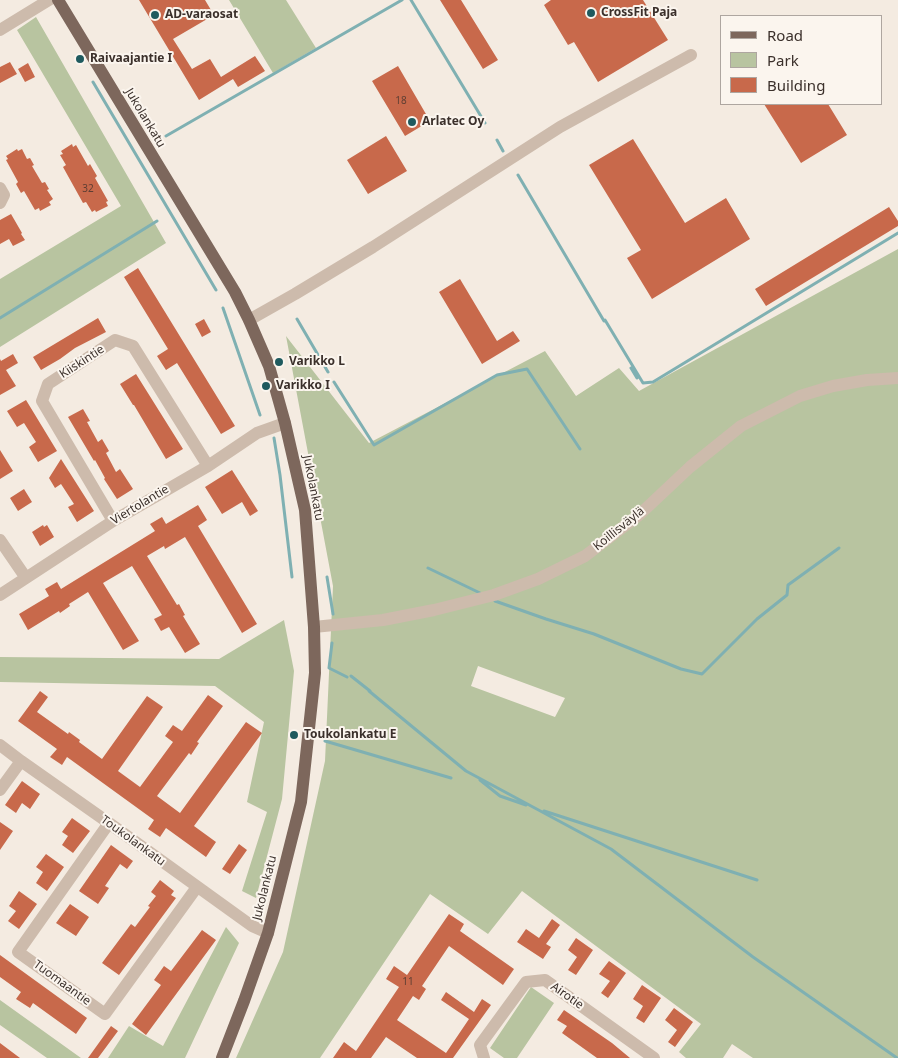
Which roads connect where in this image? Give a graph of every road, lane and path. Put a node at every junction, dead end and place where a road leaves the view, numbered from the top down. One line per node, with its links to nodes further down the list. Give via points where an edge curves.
1 (49, 0): 3 (street)
2 (58, 0): 7 (main road, Jukolankatu)
3 (0, 30)
4 (691, 55): 7 (street, via 560,128 373,247)
5 (0, 188): 6 (street, via 4,195)
6 (0, 203)
7 (249, 320): 9 (main road, Jukolankatu, via 269,366)
8 (898, 378): 15 (street, Koillisväylä, via 842,384 800,396 742,426 585,556 538,579 494,595 434,610 382,620)
9 (285, 424): 10 (street, Viertolantie, via 257,433); 15 (main road, Jukolankatu, via 305,510)
10 (208, 466): 11 (street, Viertolantie); 11 (street, Kiiskintie, via 133,346 115,340 48,384 42,401)
11 (113, 521): 13 (street, Viertolantie)
12 (0, 540): 13 (street)
13 (26, 578): 14 (street, Viertolantie)
14 (0, 596)
15 (314, 627): 21 (main road, Jukolankatu, via 315,673 302,802)
16 (0, 745): 17 (street, Toukolankatu)
17 (21, 761): 18 (street); 19 (street, Toukolankatu)
18 (0, 790)
19 (109, 823): 20 (street, Toukolankatu); 20 (street, Tuomaantie, via 18,952 26,958 105,1014)
20 (197, 887): 21 (street, Toukolankatu, via 252,926)
21 (268, 933): 22 (main road, Jukolankatu)
22 (222, 1058)
23 (484, 1058): 24 (street, Airotie, via 480,1046 526,982 545,980)
24 (654, 1058)

